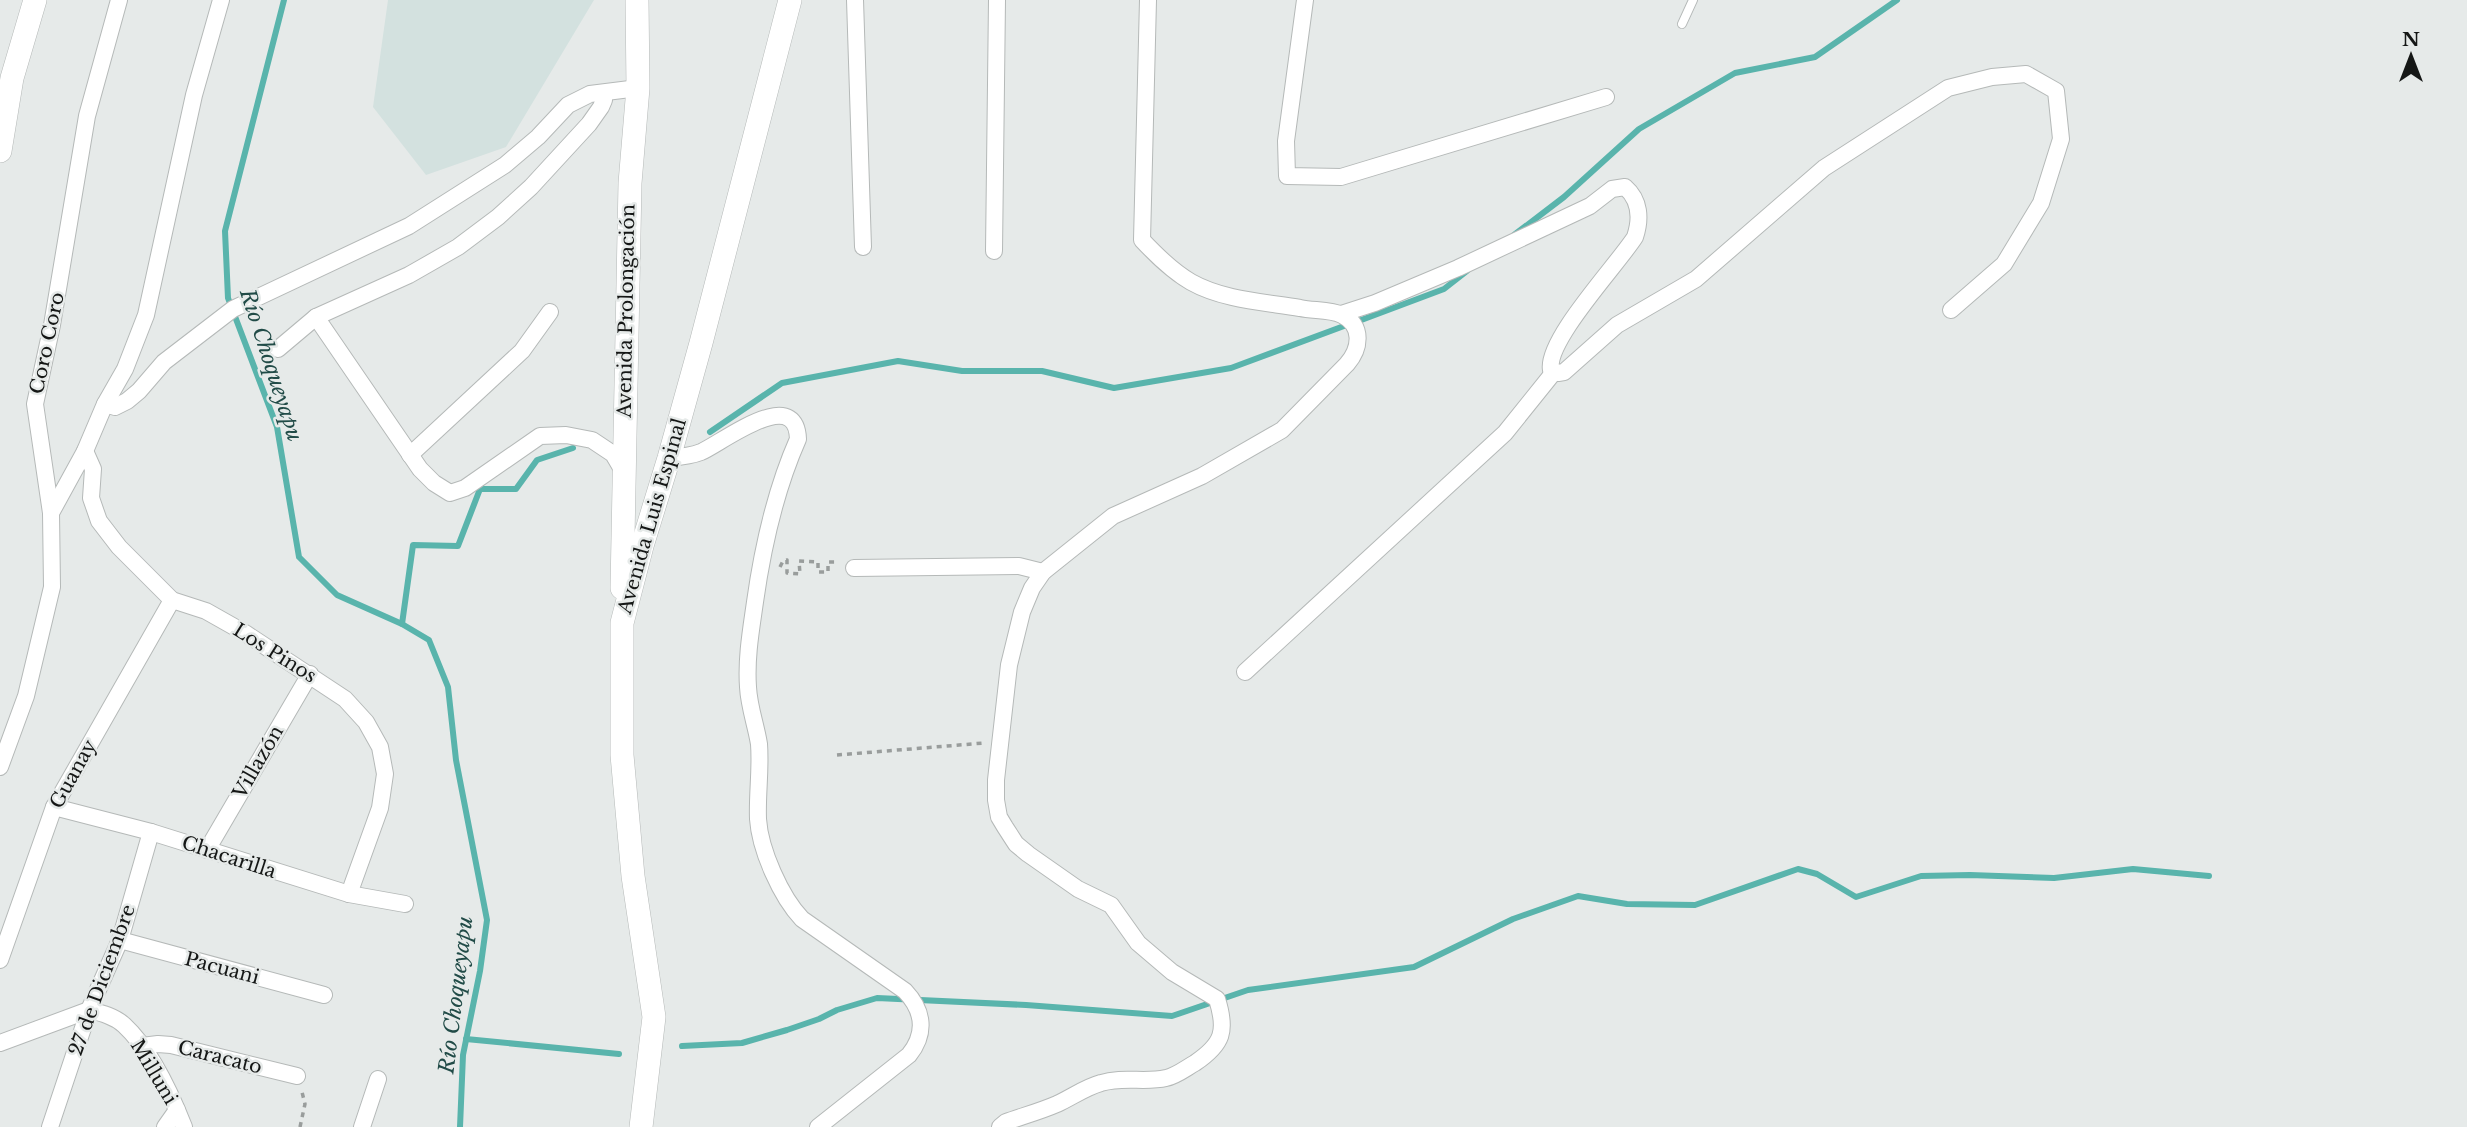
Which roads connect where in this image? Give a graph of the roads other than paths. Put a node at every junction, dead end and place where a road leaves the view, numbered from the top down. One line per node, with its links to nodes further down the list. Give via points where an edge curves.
1 (35, 0): 15 (street, via 12,78)
2 (119, 0): 29 (street, Coro Coro, via 87,116 35,404)
3 (221, 0): 24 (street, via 194,95 146,315 125,369)
4 (637, 0): 12 (street, Avenida Prolongación)
5 (790, 0): 27 (street, Avenida Luis Espinal)
6 (855, 0): 16 (street)
7 (997, 0): 17 (street)
8 (1148, 0): 20 (street, via 1142,240 1168,266 1216,292)
9 (1305, 0): 14 (street, via 1286,141 1286,176 1341,177)
10 (1693, 0): 11 (lane)
11 (1682, 24)
12 (638, 88): 13 (street); 28 (street, Avenida Prolongación, via 629,183)
13 (604, 93): 21 (street, via 589,124 498,217 409,275); 24 (street, via 568,105 505,165 409,226 233,309 164,362 127,401 115,407)
14 (1606, 97)
15 (0, 150)
16 (863, 247)
17 (994, 251)
18 (1951, 310): 23 (street, via 2004,264 2041,203 2061,139 2056,90 2026,74 1948,88 1871,136 1824,168 1696,279 1617,325 1564,372)
19 (550, 312): 26 (street, via 522,351)
20 (1341, 314): 23 (street, via 1458,268 1590,206 1612,189 1625,187 1638,209 1635,237 1571,321 1552,355 1550,370); 31 (street, via 1356,329 1356,354 1282,430 1202,475 1113,516)
21 (316, 317): 22 (street); 26 (street)
22 (278, 349)
23 (1554, 372): 34 (street, via 1505,433)
24 (105, 404): 25 (street)
25 (85, 451): 29 (street); 32 (street, Los Pinos, via 93,469 91,498 99,520)
26 (410, 455): 28 (street, via 434,483 450,492 465,488 540,436 592,440 612,454)
27 (669, 458): 33 (street, Avenida Luis Espinal); 56 (street, via 703,451 762,418 788,418 798,432 763,544 747,657 750,706 759,745 760,836 792,908 905,991 914,1000 922,1029 909,1055)
28 (623, 471): 33 (street, Avenida Prolongación)
29 (51, 513): 36 (street, Coro Coro, via 52,587 26,696)
30 (854, 568): 31 (street, via 1019,566)
31 (1043, 572): 57 (street, via 1022,612 1009,666 996,800 999,817 1016,844 1078,889 1111,905 1138,943 1172,972 1217,999 1222,1032 1211,1052 1175,1075 1098,1083)
32 (172, 600): 35 (street, Los Pinos, via 206,611); 37 (street, Guanay)
33 (622, 623): 55 (street, Avenida Luis Espinal, via 622,755 633,877 654,1017)
34 (1245, 672)
35 (310, 674): 39 (street, Villazón); 40 (street, Los Pinos, via 345,699 380,747 384,774 380,808)
36 (0, 767)
37 (54, 807): 38 (street, Chacarilla); 43 (street, Guanay)
38 (151, 832): 39 (street, Chacarilla); 42 (street, 27 de Diciembre)
39 (206, 849): 40 (street, Chacarilla)
40 (349, 894): 41 (street, Chacarilla)
41 (405, 904)
42 (120, 940): 44 (street, Pacuani); 45 (street, 27 de Diciembre)
43 (0, 960)
44 (324, 996)
45 (89, 1010): 46 (street); 47 (street, Milluni, via 122,1023); 51 (street, 27 de Diciembre)
46 (0, 1043)
47 (142, 1046): 48 (street, Caracato, via 171,1045); 50 (street, Milluni)
48 (297, 1076)
49 (379, 1079): 54 (street)
50 (177, 1110): 52 (street); 53 (street, Milluni)
51 (50, 1127)
52 (165, 1127)
53 (184, 1127)
54 (362, 1127)
55 (641, 1127)
56 (818, 1127)
57 (1000, 1127)

